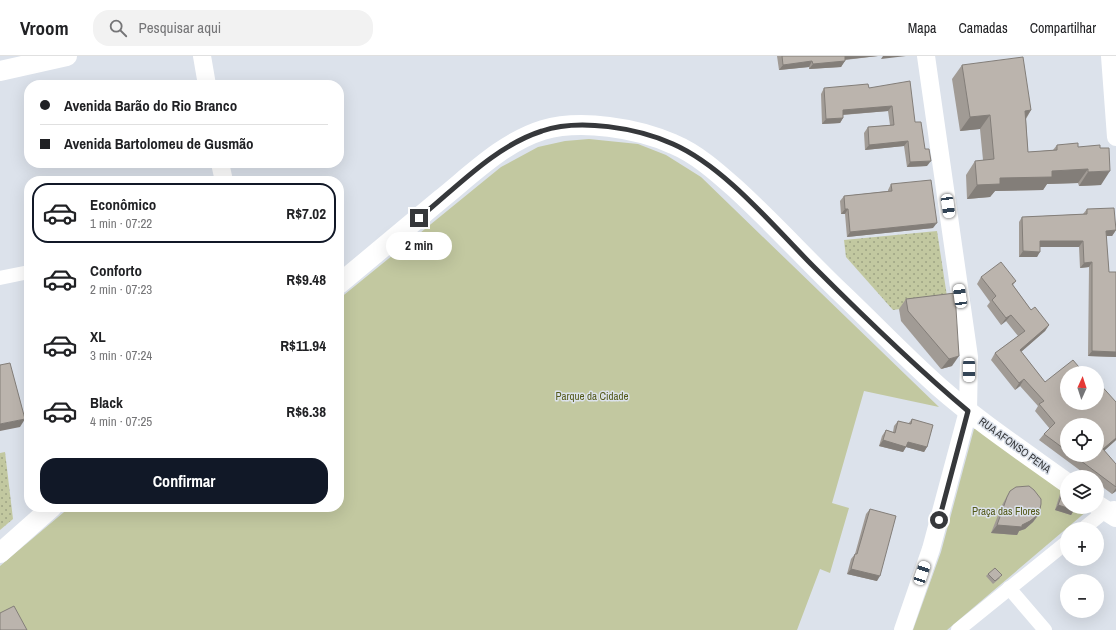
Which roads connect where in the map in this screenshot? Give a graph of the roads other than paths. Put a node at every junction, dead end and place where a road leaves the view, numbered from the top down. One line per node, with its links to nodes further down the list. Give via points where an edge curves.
1 (67, 56): 5 (main road)
2 (202, 56): 6 (street)
3 (926, 56): 11 (street, via 969,357)
4 (1110, 56): 7 (street)
5 (0, 71)
6 (206, 80)
7 (1116, 130)
8 (24, 273): 9 (street)
9 (0, 278)
10 (344, 280): 11 (main road, RUA AFONSO PENA, via 476,170 528,136 544,130 588,125 642,133 674,144 710,166)
11 (968, 411): 12 (main road, RUA AFONSO PENA); 19 (street, via 931,549)
12 (1060, 478)
13 (1109, 510): 15 (street)
14 (46, 512): 17 (main road)
15 (1093, 522)
16 (1060, 548): 18 (street)
17 (0, 553)
18 (1009, 588): 20 (street); 21 (street)
19 (903, 630)
20 (958, 630)
21 (1045, 630)

